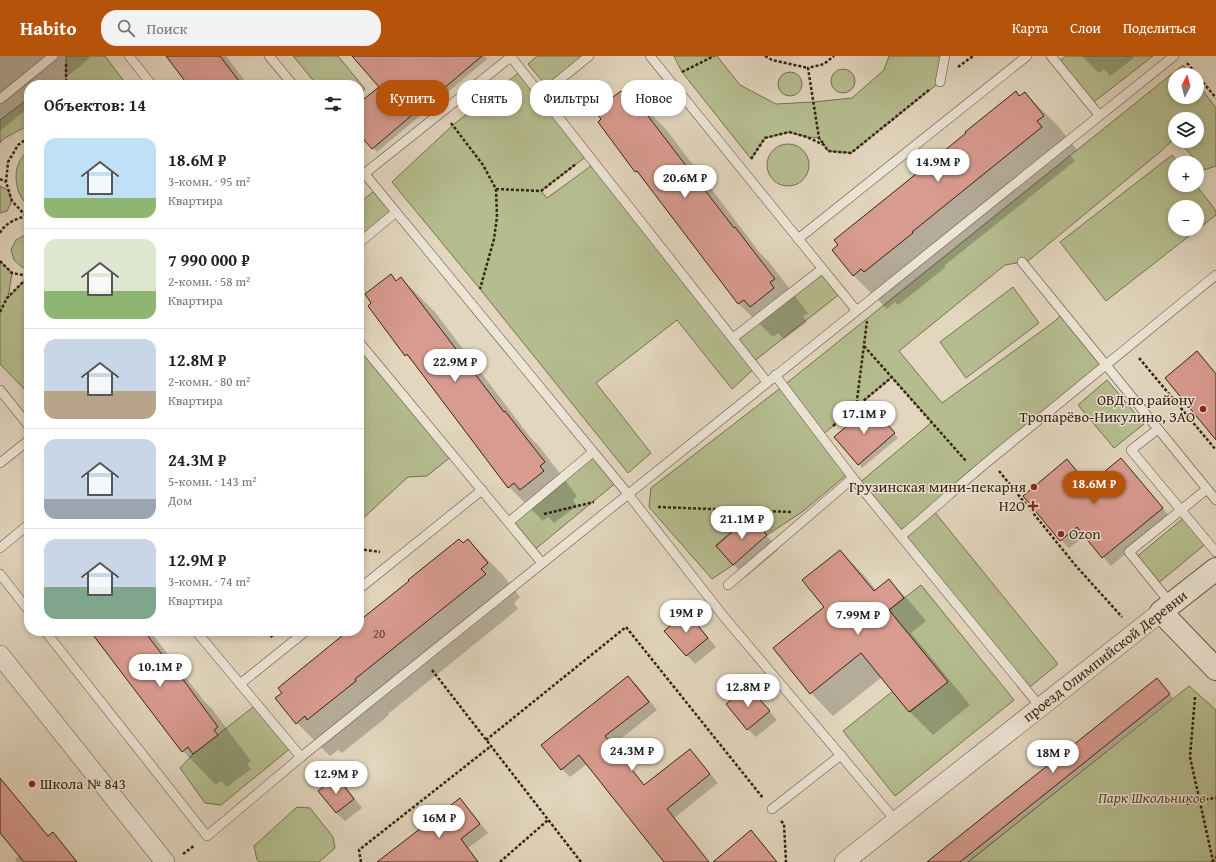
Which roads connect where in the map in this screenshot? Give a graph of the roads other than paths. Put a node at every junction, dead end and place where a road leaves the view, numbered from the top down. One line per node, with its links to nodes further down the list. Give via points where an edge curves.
1 (53, 56): 16 (lane)
2 (129, 56): 11 (lane)
3 (269, 56): 12 (lane)
4 (511, 56): 14 (lane); 19 (lane)
5 (589, 56): 13 (lane)
6 (650, 56): 23 (lane)
7 (945, 56): 15 (lane)
8 (1027, 56): 23 (lane)
9 (1051, 56): 17 (lane)
10 (1174, 56): 17 (lane)
11 (148, 80)
12 (289, 80)
13 (559, 80)
14 (530, 81)
15 (940, 82)
16 (0, 99)
17 (1099, 115): 27 (lane)
18 (557, 116): 28 (lane)
19 (364, 173)
20 (364, 177): 21 (lane)
21 (396, 212): 22 (lane); 37 (lane)
22 (364, 239)
23 (798, 239): 25 (lane)
24 (1022, 262): 30 (lane)
25 (822, 269): 27 (lane); 28 (lane)
26 (1216, 275): 30 (lane)
27 (856, 310): 31 (lane)
28 (733, 338): 32 (lane)
29 (364, 348): 41 (lane)
30 (1106, 366): 35 (lane); 47 (lane)
31 (775, 375): 32 (lane); 39 (lane)
32 (767, 382): 42 (lane)
33 (0, 390): 34 (lane)
34 (24, 420)
35 (1158, 429): 40 (lane); 44 (lane, via 1131,450)
36 (24, 444): 38 (lane)
37 (593, 452): 42 (lane); 45 (lane)
38 (0, 463)
39 (853, 478): 47 (lane); 54 (lane)
40 (1207, 489): 43 (lane); 44 (lane)
41 (482, 490): 45 (lane); 53 (lane)
42 (628, 494): 50 (lane); 64 (lane, via 725,618)
43 (1216, 500)
44 (1181, 510): 49 (lane); 56 (lane, via 1130,552)
45 (509, 522): 50 (lane)
46 (24, 528): 48 (lane)
47 (901, 536): 63 (lane)
48 (0, 548)
49 (1216, 552)
50 (542, 562): 65 (lane)
51 (1216, 569): 56 (street, проезд Олимпийской Деревни)
52 (0, 574): 55 (lane)
53 (364, 584)
54 (728, 585)
55 (24, 605)
56 (1166, 608): 61 (street); 67 (street, проезд Олимпийской Деревни)
57 (49, 636): 65 (lane, via 207,836)
58 (200, 636): 62 (lane)
59 (300, 636): 62 (lane)
60 (0, 655): 68 (street)
61 (1216, 669)
62 (240, 684): 65 (lane)
63 (1034, 699)
64 (841, 755): 66 (lane); 67 (lane)
65 (301, 757)
66 (772, 809)
67 (896, 820): 69 (street, проезд Олимпийской Деревни)
68 (165, 862)
69 (844, 862)

